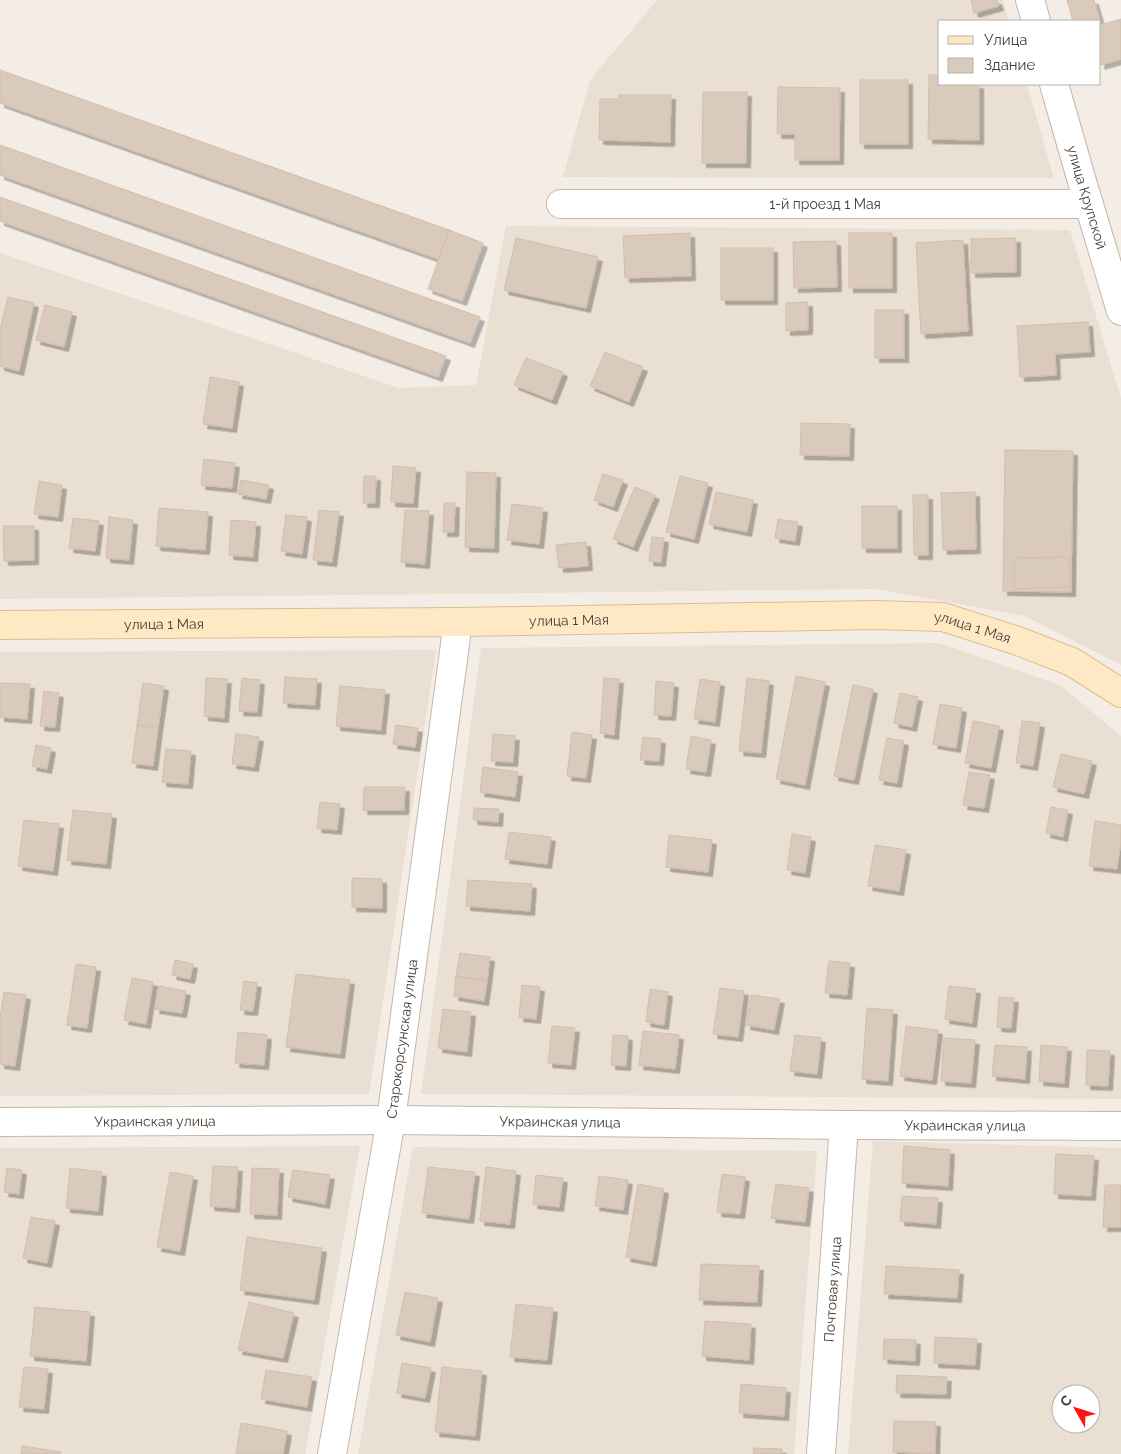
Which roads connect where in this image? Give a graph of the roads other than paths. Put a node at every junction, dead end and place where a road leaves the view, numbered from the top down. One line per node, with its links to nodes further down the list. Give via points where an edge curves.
1 (1030, 0): 2 (street)
2 (1036, 20)
3 (1054, 85): 5 (street, улица Крупской)
4 (561, 204): 5 (street, 1-й проезд 1 Мая)
5 (1089, 204): 6 (street, улица Крупской)
6 (1121, 310)
7 (458, 622): 8 (street, улица 1 Мая); 9 (street, улица 1 Мая, via 874,615 943,617 1072,662); 10 (street, Старокорсунская улица)
8 (0, 625)
9 (1121, 693)
10 (391, 1120): 11 (street, Украинская улица); 12 (street, Украинская улица); 14 (street, Старокорсунская улица)
11 (0, 1122)
12 (844, 1125): 13 (street, Украинская улица); 15 (street, Почтовая улица)
13 (1121, 1126)
14 (332, 1454)
15 (820, 1454)

